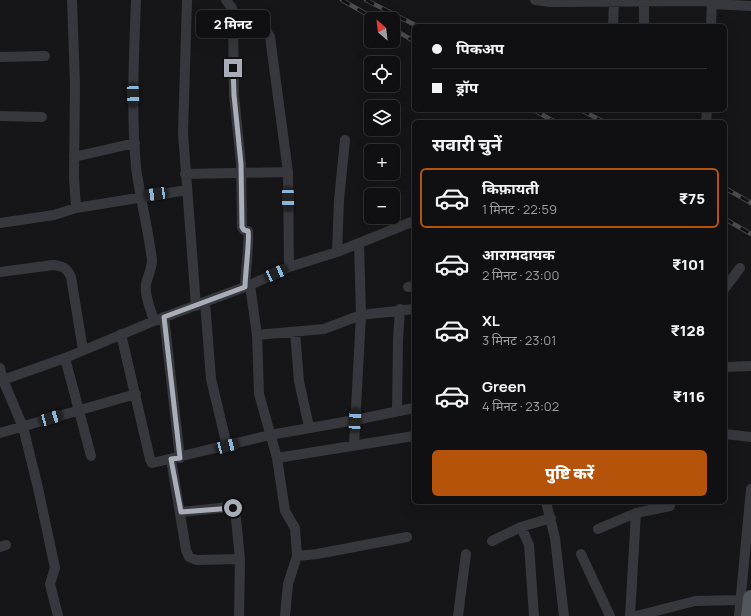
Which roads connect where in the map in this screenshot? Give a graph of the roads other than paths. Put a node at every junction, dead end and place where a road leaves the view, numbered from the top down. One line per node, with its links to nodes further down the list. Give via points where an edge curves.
1 (72, 0): 22 (street)
2 (136, 0): 21 (street, via 133,95)
3 (187, 0): 25 (street, via 184,62)
4 (226, 0): 15 (street, via 232,8)
5 (535, 0): 7 (street)
6 (658, 1): 8 (street); 9 (street)
7 (617, 2): 8 (street); 12 (street)
8 (644, 2): 13 (street)
9 (712, 2): 10 (street); 14 (street)
10 (737, 3): 11 (street)
11 (751, 6)
12 (613, 24)
13 (644, 24)
14 (711, 24)
15 (233, 27): 23 (street, via 261,28 266,30 270,37); 24 (street, via 234,95)
16 (45, 56): 17 (street)
17 (0, 57)
18 (0, 116): 19 (street)
19 (42, 117)
20 (345, 140): 32 (street)
21 (135, 143): 22 (street); 27 (street)
22 (74, 157): 28 (street)
23 (288, 172): 24 (street); 33 (street)
24 (241, 173): 25 (street); 37 (street, via 242,227 248,231 250,237 245,268)
25 (185, 174): 26 (street)
26 (187, 190): 27 (street); 38 (street)
27 (140, 197): 28 (street); 43 (street, via 152,260 146,291)
28 (76, 208): 30 (street, via 54,215)
29 (412, 222): 31 (street)
30 (0, 223)
31 (359, 243): 32 (street); 41 (street)
32 (337, 252): 33 (street)
33 (290, 267): 37 (street)
34 (740, 268): 36 (street)
35 (0, 272): 47 (street, via 53,265 68,269)
36 (727, 285)
37 (248, 286): 38 (street); 46 (street)
38 (201, 304): 42 (street); 66 (street, via 211,379)
39 (400, 309): 40 (street); 41 (street); 56 (street)
40 (412, 309)
41 (361, 315): 44 (street, via 324,329); 57 (street)
42 (164, 317): 43 (street); 68 (street)
43 (154, 320): 45 (street)
44 (295, 332): 46 (street); 59 (street, via 299,381)
45 (121, 334): 47 (street); 53 (street)
46 (257, 334): 62 (street, via 259,394)
47 (83, 350): 48 (street)
48 (65, 358): 52 (street); 55 (street)
49 (751, 366): 50 (street)
50 (727, 367)
51 (0, 368): 52 (street)
52 (4, 383): 58 (street)
53 (136, 394): 55 (street); 68 (street, via 151,462)
54 (412, 408): 56 (street)
55 (80, 410): 58 (street); 67 (street)
56 (397, 411): 57 (street)
57 (355, 420): 59 (street); 65 (street)
58 (23, 427): 60 (street); 85 (street, via 55,568 50,584)
59 (309, 427): 62 (street)
60 (0, 433)
61 (727, 434): 64 (street)
62 (270, 435): 66 (street); 69 (street)
63 (412, 436): 65 (street)
64 (751, 437)
65 (354, 444): 69 (street)
66 (227, 446): 68 (street)
67 (91, 456)
68 (175, 458): 73 (street)
69 (277, 458): 82 (street, via 285,511 295,528)
70 (751, 489): 84 (street)
71 (547, 504): 75 (street)
72 (670, 506): 74 (street)
73 (181, 512): 83 (street, via 188,557 196,560); 83 (street, via 230,507 235,509)
74 (636, 513): 77 (street); 92 (street)
75 (552, 518): 76 (street); 90 (street)
76 (521, 527): 79 (street); 89 (street, via 529,545)
77 (598, 529)
78 (407, 537): 82 (street)
79 (492, 541)
80 (466, 554): 88 (street)
81 (581, 554): 91 (street)
82 (297, 556): 87 (street, via 288,584)
83 (240, 559): 86 (street)
84 (746, 599): 93 (street, via 695,601); 94 (street); 95 (main road)
85 (58, 616)
86 (238, 616)
87 (285, 616)
88 (458, 616)
89 (534, 616)
90 (564, 616)
91 (610, 616)
92 (630, 616)
93 (636, 616)
94 (739, 616)
95 (749, 616)

